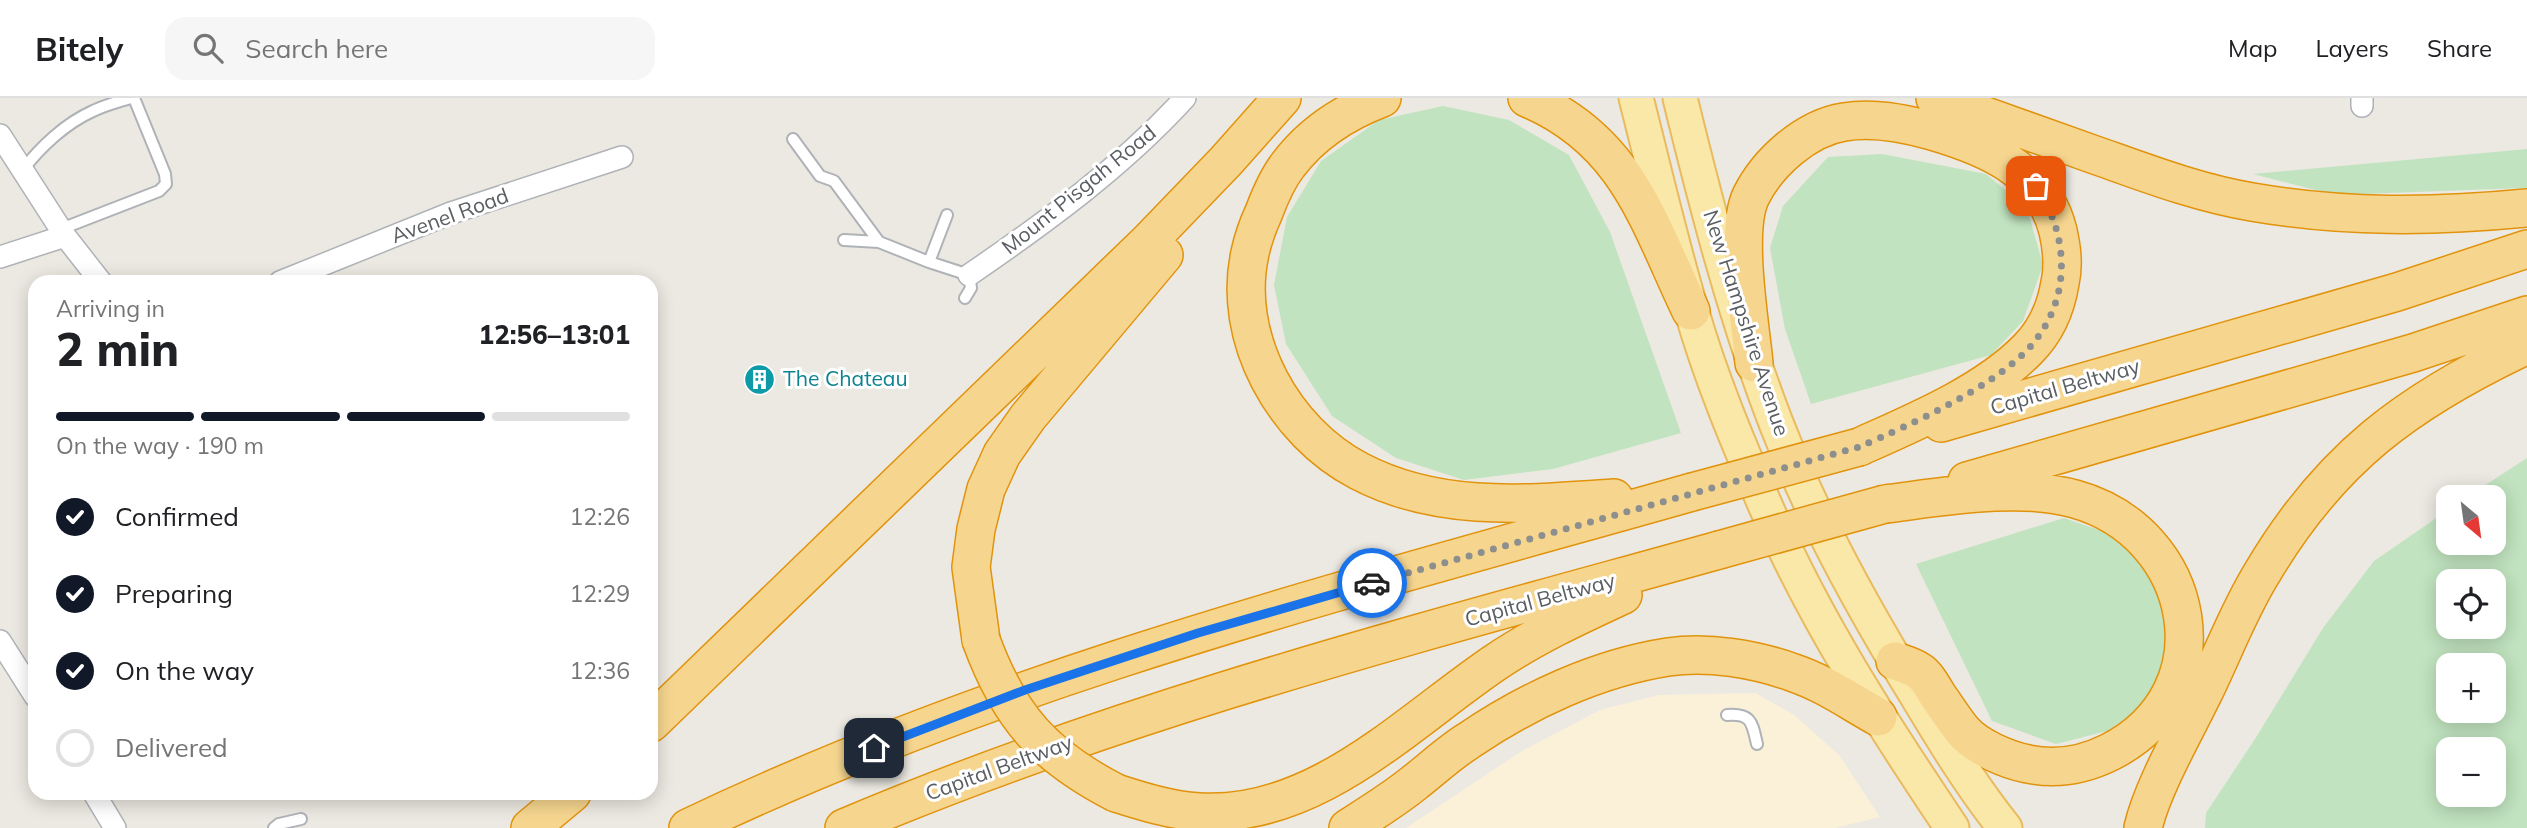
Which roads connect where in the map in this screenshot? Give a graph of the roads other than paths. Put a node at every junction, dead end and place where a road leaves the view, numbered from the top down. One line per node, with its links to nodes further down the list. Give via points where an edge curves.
1 (132, 98): 12 (lane, via 93,111 67,127); 15 (lane, via 166,184)
2 (1185, 98): 23 (street, Mount Pisgah Road, via 1158,128 1035,230)
3 (1283, 98): 32 (highway, bridge, via 1164,256 1028,417 1002,454 986,489 971,567 981,640 992,671 1032,734 1084,776 1158,807 1201,812 1280,802 1321,785 1357,762 1533,640); 37 (highway, via 1148,242)
4 (1382, 98): 30 (highway, via 1333,122 1286,167 1270,196 1250,255 1247,289 1258,356 1296,422 1323,449 1357,470 1425,496 1516,505)
5 (1527, 98): 25 (highway, via 1577,124 1624,173)
6 (1636, 98): 25 (main road, New Hampshire Avenue)
7 (1680, 98): 28 (main road, New Hampshire Avenue, via 1709,216)
8 (1935, 98): 13 (highway, via 2167,180 2250,202 2395,216)
9 (0, 135): 12 (street)
10 (793, 139): 17 (lane, via 820,176 834,181)
11 (622, 157): 22 (street, Avenel Road, via 451,213)
12 (22, 171): 15 (street)
13 (2527, 208)
14 (947, 215): 20 (lane)
15 (63, 233): 19 (street); 21 (street)
16 (844, 240): 17 (lane)
17 (879, 242): 20 (lane)
18 (2527, 249): 29 (highway, Capital Beltway, via 2397,292)
19 (0, 257)
20 (929, 262): 23 (lane)
21 (96, 275)
22 (297, 275)
23 (969, 275): 24 (lane, via 971,288)
24 (965, 298)
25 (1691, 311): 38 (main road, New Hampshire Avenue, via 1766,508 1798,576)
26 (2527, 316): 31 (highway, Capital Beltway)
27 (2527, 345): 51 (highway, via 2473,371 2392,422 2318,491 2261,575 2159,785)
28 (1754, 363): 29 (highway, via 1744,218 1751,195 1789,149 1842,122 1870,120 1911,125 1956,138 2020,169 2049,205 2063,251 2056,303 2045,327 2029,348 1984,383); 34 (main road, New Hampshire Avenue, via 1807,494)
29 (1859, 447): 30 (highway, Capital Beltway, bridge)
30 (1692, 492): 47 (highway, Capital Beltway, via 1198,633 1025,690 874,748)
31 (1885, 504): 32 (highway, Capital Beltway, bridge); 34 (highway, via 1992,493 2044,494 2100,507 2127,522 2168,568 2180,599 2184,633 2171,694 2151,724 2123,746 2061,768 2005,759 1964,732 1922,672)
32 (1719, 550): 48 (highway, Capital Beltway, via 1216,692 1053,747)
33 (0, 641): 35 (street)
34 (1895, 661): 43 (main road, New Hampshire Avenue)
35 (28, 685)
36 (1727, 715): 39 (lane, via 1741,713 1749,719)
37 (658, 716)
38 (1878, 718): 49 (highway, via 1792,672 1714,656 1669,657 1619,669 1527,705 1465,743); 50 (main road, New Hampshire Avenue)
39 (1757, 744)
40 (98, 800): 44 (street)
41 (564, 800): 46 (highway)
42 (301, 819): 45 (lane)
43 (1998, 826)
44 (116, 828)
45 (274, 828)
46 (530, 828)
47 (688, 828)
48 (844, 828)
49 (1348, 828)
50 (1952, 828)
51 (2143, 828)

